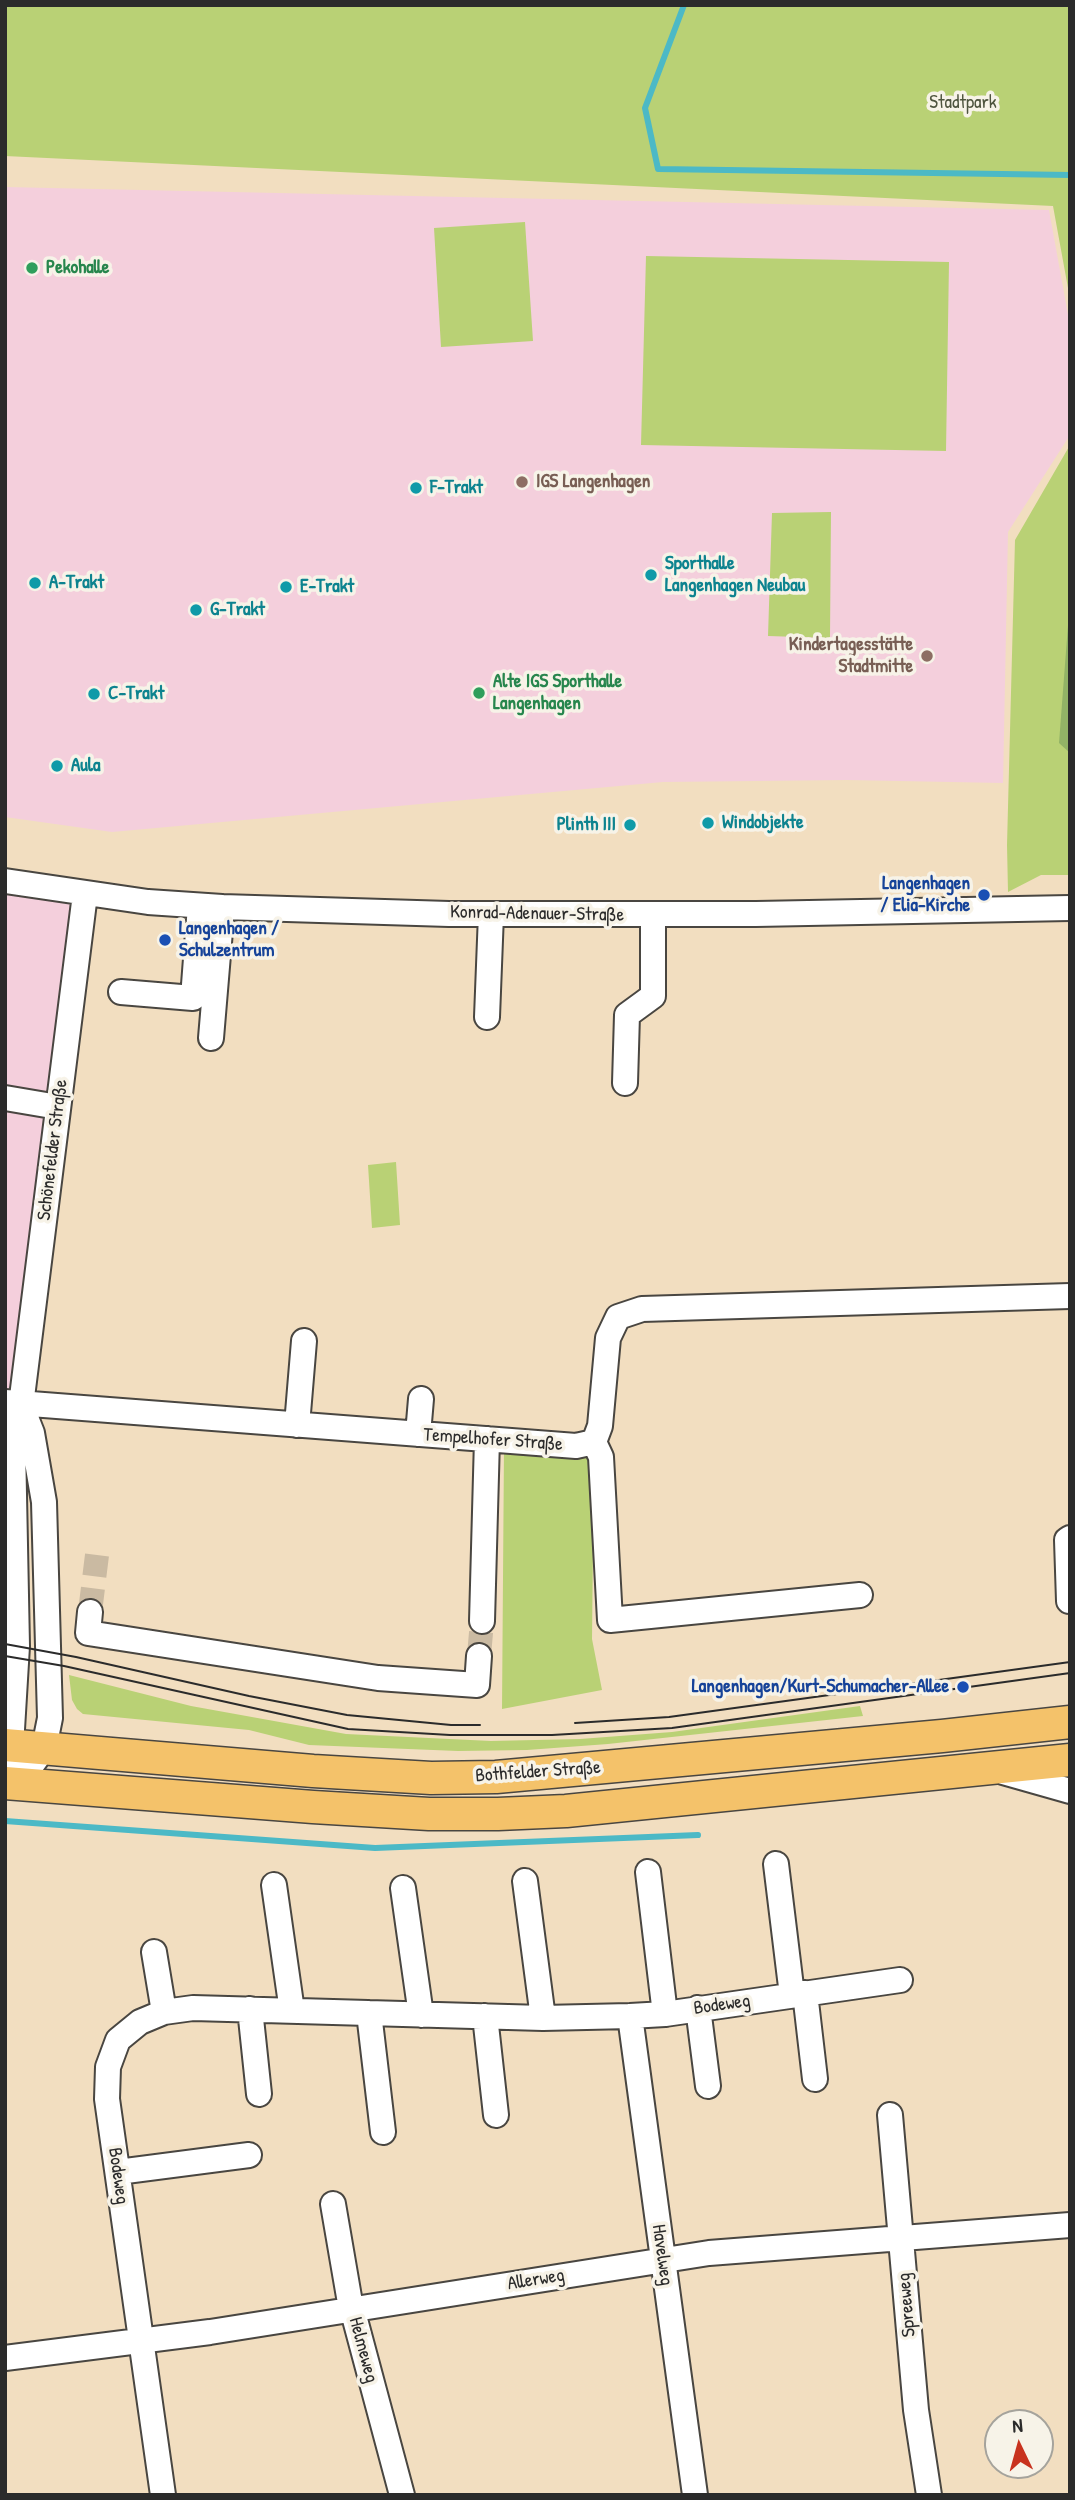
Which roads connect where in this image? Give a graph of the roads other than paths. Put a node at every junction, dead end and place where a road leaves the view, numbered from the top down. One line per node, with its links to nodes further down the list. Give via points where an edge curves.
1 (5, 881): 2 (street, Konrad-Adenauer-Straße)
2 (85, 894): 3 (street, Konrad-Adenauer-Straße); 13 (street, Schönefelder Straße)
3 (211, 906): 5 (street, Konrad-Adenauer-Straße); 7 (street, via 193,998); 10 (street)
4 (1070, 908): 6 (street, Konrad-Adenauer-Straße)
5 (491, 914): 6 (street, Konrad-Adenauer-Straße); 9 (street)
6 (659, 915): 8 (street); 11 (street, via 653,996 627,1015)
7 (121, 992)
8 (669, 993)
9 (487, 1017)
10 (211, 1038)
11 (625, 1083)
12 (5, 1098): 13 (street)
13 (58, 1107): 17 (street, Schönefelder Straße)
14 (1070, 1296): 21 (street, via 642,1309 618,1317 608,1338 600,1426)
15 (304, 1341): 18 (street)
16 (421, 1399): 19 (street)
17 (13, 1403): 18 (street, Tempelhofer Straße); 22 (street, Schönefelder Straße); 23 (street, Schönefelder Straße, via 32,1433)
18 (298, 1425): 19 (street, Tempelhofer Straße)
19 (418, 1434): 20 (street, Tempelhofer Straße)
20 (487, 1439): 21 (street, Tempelhofer Straße, via 576,1446); 30 (street)
21 (594, 1441): 26 (street, via 601,1457 610,1620)
22 (9, 1464): 23 (street); 28 (street, Schönefelder Straße)
23 (40, 1473): 25 (street, Schönefelder Straße)
24 (1070, 1538): 27 (street)
25 (47, 1580): 28 (street); 34 (street, Schönefelder Straße, via 50,1718)
26 (859, 1595)
27 (1069, 1601)
28 (11, 1603): 33 (street, Schönefelder Straße, via 17,1658)
29 (90, 1612): 31 (street, via 88,1633 378,1678 477,1685)
30 (482, 1621)
31 (479, 1656)
32 (1070, 1722): 34 (main road, Bothfelder Straße, via 496,1777 326,1772)
33 (8, 1745): 34 (main road, Bothfelder Straße); 37 (street, Schönefelder Straße)
34 (44, 1748): 37 (street, Schönefelder Straße)
35 (1070, 1760): 36 (main road, Bothfelder Straße)
36 (989, 1768): 37 (main road, Bothfelder Straße, via 498,1814 313,1807); 38 (street)
37 (11, 1784)
38 (1070, 1791)
39 (776, 1864): 46 (street)
40 (648, 1872): 52 (street)
41 (525, 1881): 56 (street)
42 (274, 1885): 49 (street)
43 (403, 1888): 53 (street)
44 (154, 1952): 50 (street)
45 (900, 1980): 46 (street, Bodeweg)
46 (799, 1994): 47 (street, Bodeweg); 57 (street)
47 (698, 2008): 52 (street, Bodeweg); 58 (street)
48 (250, 2009): 49 (street, Bodeweg); 50 (street, Bodeweg); 59 (street)
49 (292, 2011): 51 (street, Bodeweg)
50 (164, 2012): 64 (street, Bodeweg, via 140,2022 118,2040 108,2067 107,2099)
51 (369, 2013): 53 (street, Bodeweg); 62 (street)
52 (665, 2014): 54 (street, Bodeweg)
53 (421, 2015): 55 (street, Bodeweg)
54 (629, 2016): 56 (street, Bodeweg); 68 (street, Havelweg)
55 (485, 2017): 56 (street, Bodeweg); 60 (street)
56 (543, 2018)
57 (815, 2079)
58 (708, 2087)
59 (259, 2094)
60 (496, 2115)
61 (890, 2115): 67 (street, Spreeweg)
62 (383, 2133)
63 (249, 2155): 64 (street)
64 (118, 2172): 70 (street, Bodeweg)
65 (332, 2204): 69 (street, Helmeweg)
66 (1070, 2225): 67 (street, Allerweg)
67 (901, 2238): 68 (street, Allerweg); 75 (street, Spreeweg, via 916,2410)
68 (663, 2259): 69 (street, Allerweg); 74 (street, Havelweg)
69 (352, 2310): 70 (street, Allerweg); 73 (street, Helmeweg)
70 (143, 2341): 71 (street, Allerweg); 72 (street, Bodeweg)
71 (5, 2358)
72 (163, 2495)
73 (402, 2495)
74 (695, 2495)
75 (929, 2495)

